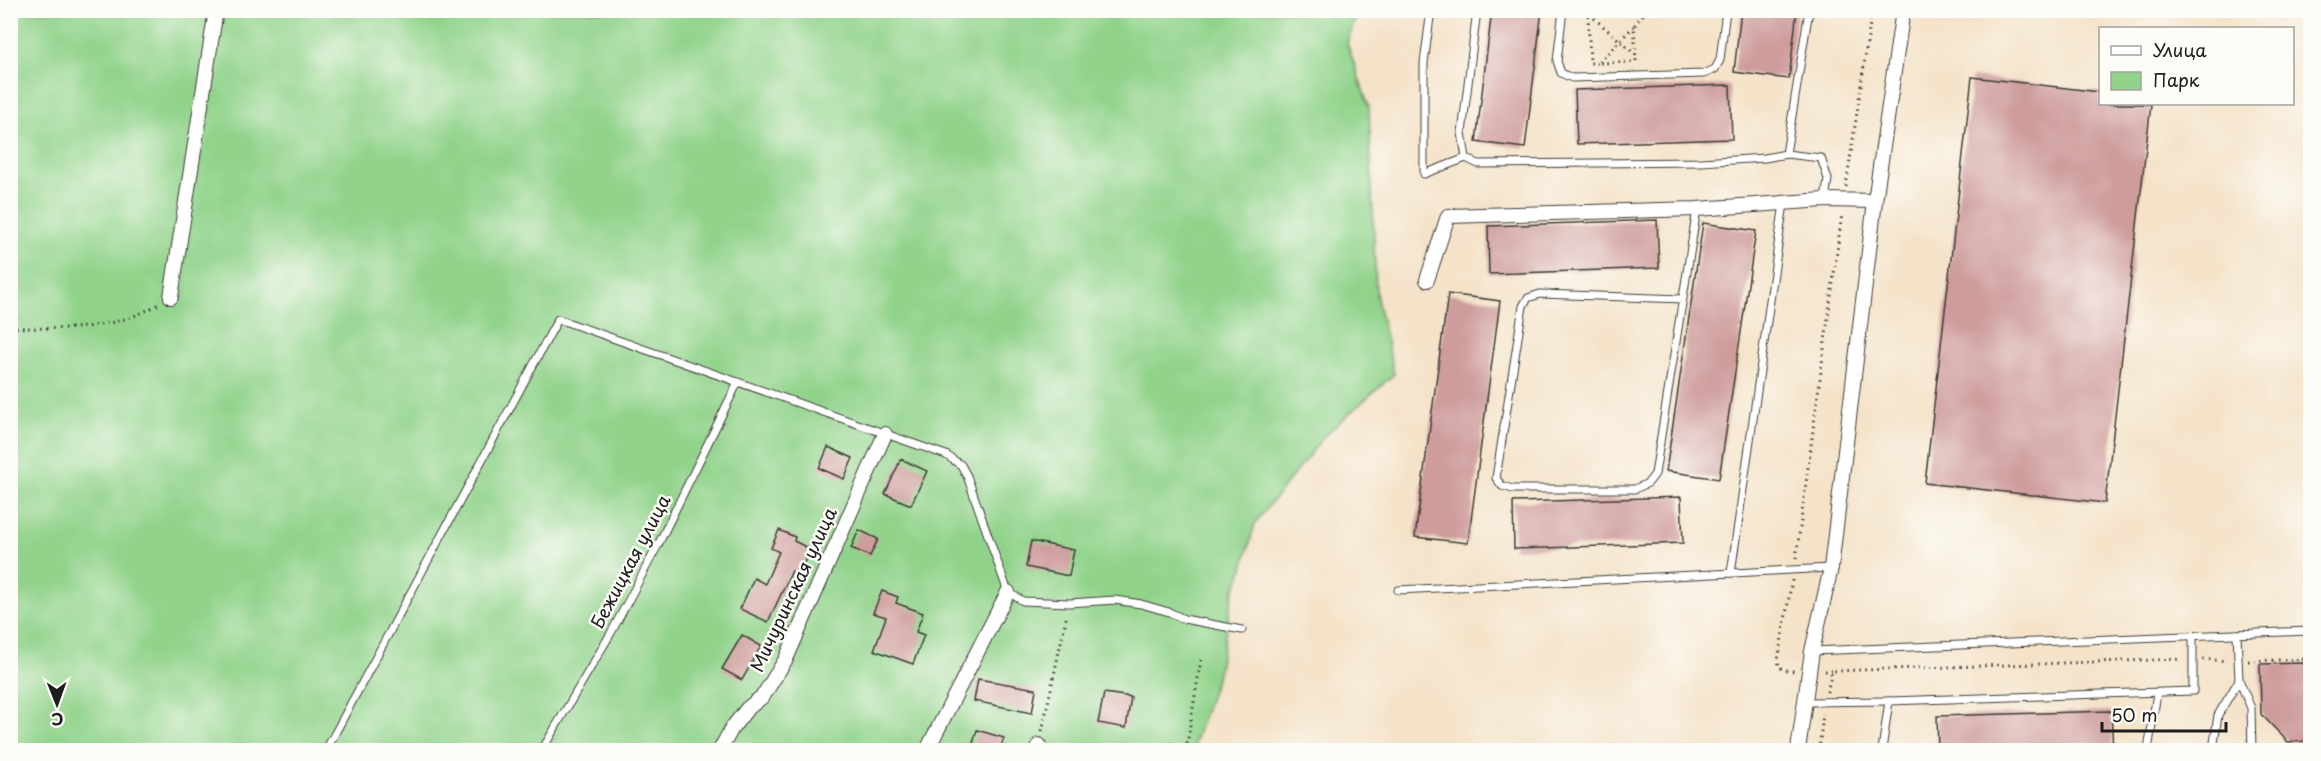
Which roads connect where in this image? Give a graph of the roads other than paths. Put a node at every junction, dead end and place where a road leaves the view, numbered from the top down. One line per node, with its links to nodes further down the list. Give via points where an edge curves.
1 (216, 10): 15 (street)
2 (1431, 10): 9 (lane, via 1424,63 1424,174)
3 (1477, 10): 9 (lane, via 1462,133)
4 (1726, 10): 7 (lane, via 1720,60 1704,74 1572,78 1562,73 1557,61)
5 (1809, 10): 8 (lane)
6 (1903, 10): 11 (street)
7 (1563, 11)
8 (1786, 154): 9 (lane, via 1701,162 1478,164); 10 (lane, via 1821,158 1828,179)
9 (1466, 158)
10 (1825, 200): 11 (street); 12 (street)
11 (1875, 201): 19 (street)
12 (1784, 203): 13 (street); 20 (lane)
13 (1696, 209): 14 (street, via 1448,216); 16 (lane)
14 (1427, 280)
15 (171, 297)
16 (1683, 299): 16 (lane, via 1655,474 1648,483 1635,489 1502,486 1496,478 1523,306 1528,298 1540,294)
17 (738, 382): 18 (lane); 32 (lane, via 558,319); 33 (lane, Бежицкая улица, via 611,633)
18 (885, 434): 22 (lane, via 946,455 961,465); 34 (street, Мичуринская улица, via 786,659 763,696 732,728)
19 (1831, 568): 20 (lane); 27 (street)
20 (1731, 573): 21 (lane)
21 (1398, 590)
22 (1008, 592): 23 (lane, via 1023,601 1115,600 1141,604 1184,619); 35 (street)
23 (1242, 630)
24 (2310, 631): 25 (lane)
25 (2237, 634): 26 (lane); 28 (lane)
26 (2193, 636): 27 (lane); 29 (lane, via 2193,692)
27 (1812, 651): 31 (street)
28 (2239, 680): 39 (lane, via 2218,715); 40 (lane, via 2250,708)
29 (2157, 693): 30 (lane); 38 (lane)
30 (1889, 701): 31 (lane); 37 (lane)
31 (1804, 702): 36 (street)
32 (326, 750)
33 (542, 750)
34 (720, 750)
35 (927, 750)
36 (1798, 750)
37 (1882, 750)
38 (2148, 750)
39 (2213, 750)
40 (2252, 750)

